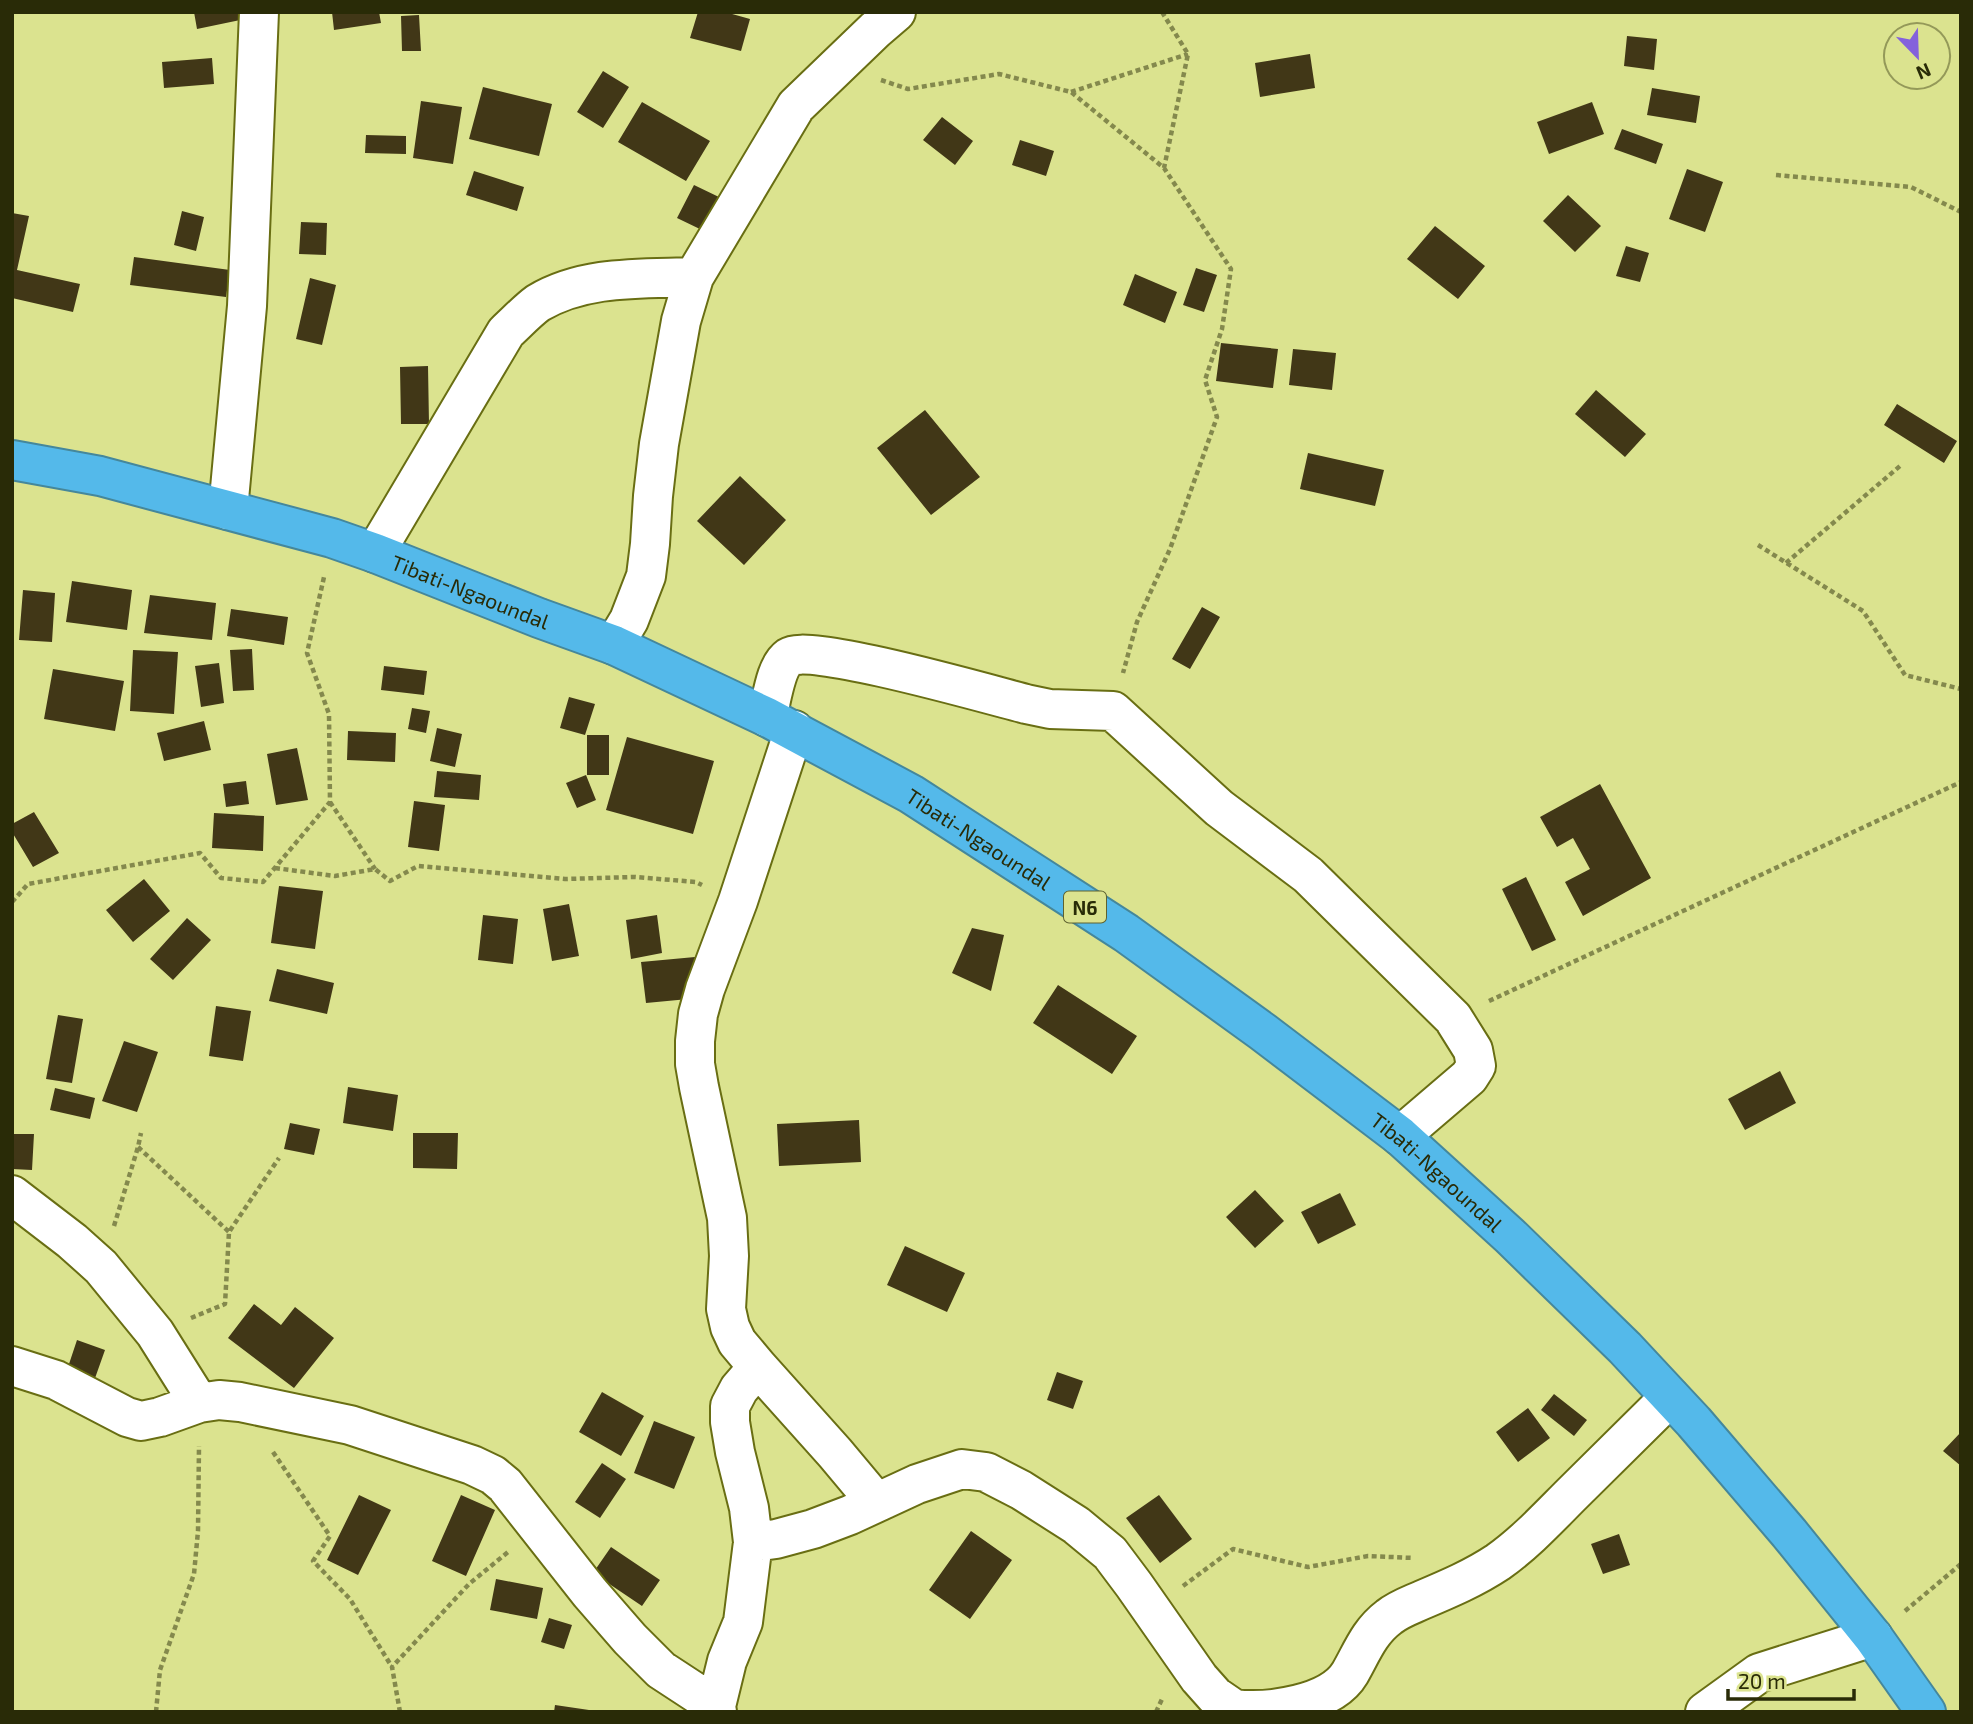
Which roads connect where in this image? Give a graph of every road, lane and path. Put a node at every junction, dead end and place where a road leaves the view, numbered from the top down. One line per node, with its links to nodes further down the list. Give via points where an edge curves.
1 (259, 12): 13 (street, via 247,306)
2 (896, 12): 5 (street)
3 (1162, 12): 4 (path)
4 (1188, 54): 6 (path); 7 (path)
5 (836, 66): 6 (path, via 908,89 999,74); 10 (street, via 796,106)
6 (1071, 92): 7 (path)
7 (1164, 168): 20 (path, via 1231,269 1222,329 1205,380 1217,417 1170,549 1137,622)
8 (1776, 175): 9 (path, via 1910,187)
9 (1961, 212)
10 (694, 277): 16 (street, via 599,281 537,304 506,332); 18 (street, via 681,321 659,444 646,576)
11 (12, 460): 13 (highway, Tibati-Ngaoundal / N6, via 100,476)
12 (1900, 466): 17 (path)
13 (228, 510): 14 (highway, Tibati-Ngaoundal / N6)
14 (332, 538): 16 (highway, Tibati-Ngaoundal / N6); 23 (path, via 307,653 329,714)
15 (1758, 545): 17 (path)
16 (375, 553): 18 (highway, Tibati-Ngaoundal / N6)
17 (1786, 563): 19 (path, via 1863,611 1905,675)
18 (614, 645): 21 (highway, Tibati-Ngaoundal / N6)
19 (1961, 689)
20 (1113, 710): 21 (street, via 1050,709 863,662 807,654 791,655 780,666); 28 (street, via 1219,808 1308,875)
21 (780, 724): 26 (street); 30 (highway, Tibati-Ngaoundal / N6, via 911,794 1126,933)
22 (1961, 782): 28 (path)
23 (330, 802): 24 (path); 25 (path)
24 (275, 868): 25 (path, via 335,876); 27 (path, via 263,883 221,878 200,853 28,884)
25 (375, 869): 26 (path, via 390,881 418,866 565,879 696,882)
26 (738, 901): 38 (street, via 698,1014 695,1064 727,1218 726,1309 737,1342)
27 (12, 902)
28 (1453, 1018): 30 (street, via 1473,1050 1476,1066)
29 (141, 1133): 31 (path)
30 (1399, 1136): 39 (highway, Tibati-Ngaoundal / N6, via 1510,1236)
31 (138, 1147): 34 (path); 35 (path)
32 (279, 1158): 34 (path)
33 (12, 1195): 35 (street)
34 (229, 1232): 36 (path, via 225,1304)
35 (101, 1267): 36 (street)
36 (155, 1333): 41 (street)
37 (12, 1366): 41 (street, via 56,1380 141,1421)
38 (758, 1367): 42 (street); 44 (street, via 730,1406)
39 (1671, 1397): 48 (highway, Tibati-Ngaoundal / N6); 51 (street, via 1499,1561 1390,1616 1371,1632 1348,1676 1334,1689 1298,1704)
40 (240, 1402): 41 (street); 43 (street, via 350,1425 472,1465 505,1485); 49 (path, via 330,1536 313,1561 350,1599)
41 (199, 1403): 52 (path, via 194,1574 160,1670)
42 (876, 1502): 44 (street, via 813,1529); 47 (street, via 962,1469 986,1472 1076,1525 1110,1553)
43 (538, 1527): 49 (path, via 468,1584); 50 (street, via 630,1639 661,1670)
44 (753, 1542): 50 (street, via 743,1622 727,1661)
45 (1421, 1558): 47 (path, via 1368,1556 1308,1567 1233,1549)
46 (1961, 1564): 48 (path)
47 (1151, 1609): 51 (street, via 1199,1678)
48 (1872, 1637): 54 (street, via 1759,1673); 55 (highway, Tibati-Ngaoundal / N6)
49 (392, 1667): 53 (path)
50 (717, 1709)
51 (1233, 1710)
52 (156, 1712)
53 (400, 1712)
54 (1705, 1712)
55 (1926, 1712)

